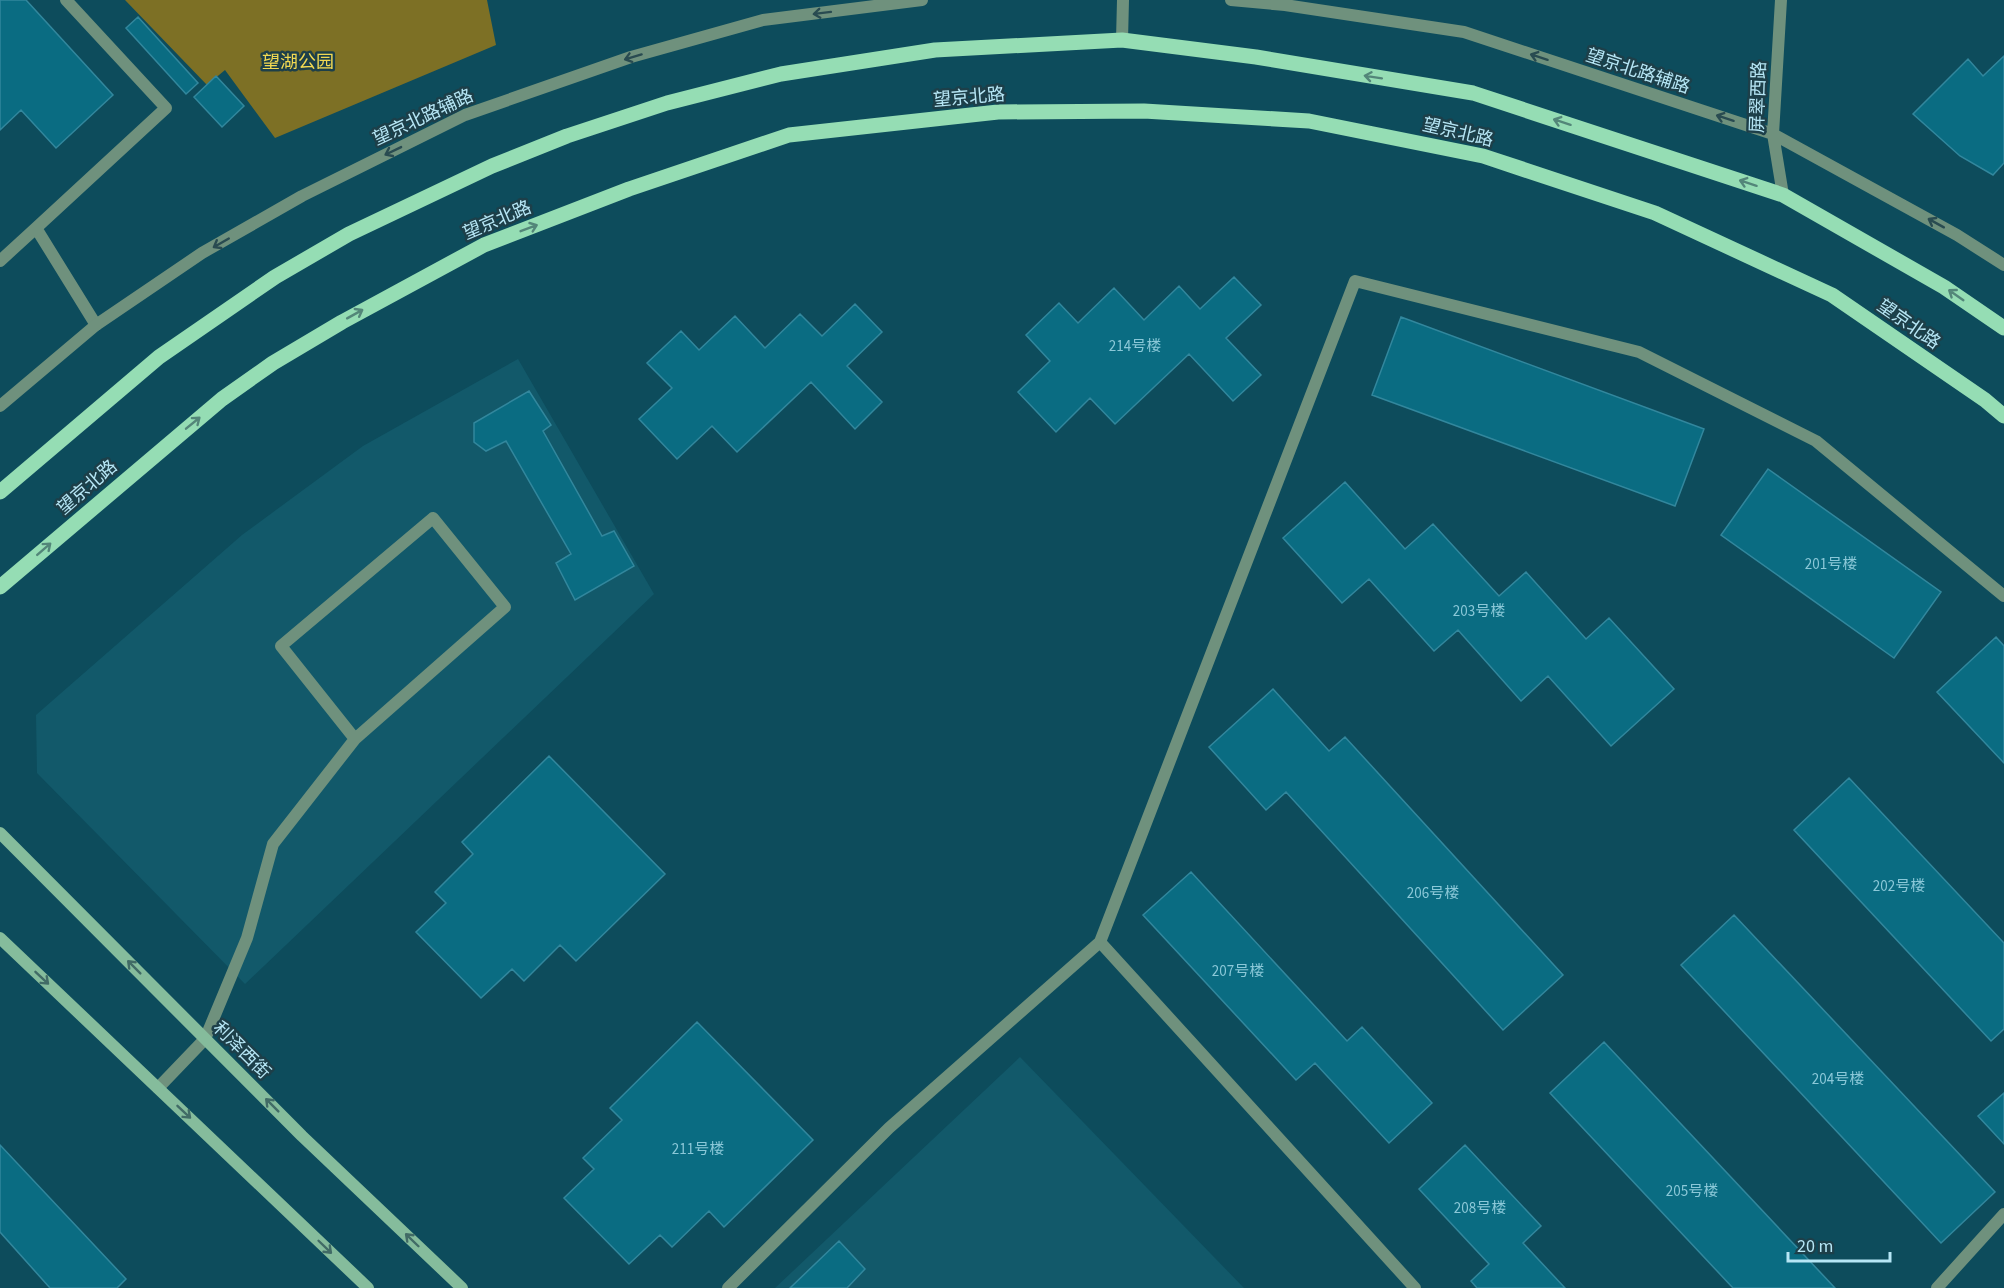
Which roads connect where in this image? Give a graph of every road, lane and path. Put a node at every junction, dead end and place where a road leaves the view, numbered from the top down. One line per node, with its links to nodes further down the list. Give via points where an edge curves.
1 (66, 0): 9 (street, via 166,108)
2 (922, 0): 12 (street, 望京北路辅路, one-way to 12, via 763,20 631,57 465,115 302,196 202,254)
3 (1123, 0): 6 (street)
4 (1231, 0): 7 (street, 望京北路辅路, one-way to 4, via 1464,32)
5 (1781, 0): 7 (street, 屏翠西路)
6 (1122, 40): 8 (main road, one-way to 6, via 1473,93 1256,57); 16 (main road, via 935,50 781,74 667,104 567,136 492,166 349,234 275,277 159,357)
7 (1773, 134): 8 (street, 屏翠西路); 11 (street, 望京北路辅路, one-way to 7)
8 (1783, 195): 13 (main road, one-way to 8, via 1944,287)
9 (36, 228): 10 (street); 12 (street)
10 (0, 261)
11 (2004, 265)
12 (96, 325): 14 (street, 望京北路辅路)
13 (2004, 328)
14 (0, 406)
15 (2004, 416): 17 (main road, 望京北路, one-way to 15, via 222,399 342,321 484,245 629,189 789,135 998,112 1144,111 1309,121 1483,156 1655,213 1832,295)
16 (0, 492)
17 (0, 587)
18 (2004, 596): 22 (street, via 1816,441 1639,352 1355,281)
19 (355, 739): 19 (street, via 505,607 433,518 281,646); 23 (street, via 273,844 247,938)
20 (0, 833): 23 (street, 利泽西街, one-way to 20)
21 (0, 938): 24 (street, one-way to 24)
22 (1100, 942): 28 (street, via 889,1128); 29 (street)
23 (205, 1039): 24 (street); 27 (street, 利泽西街, one-way to 23)
24 (158, 1088): 26 (street, one-way to 26)
25 (2004, 1214): 30 (street)
26 (368, 1288)
27 (462, 1288)
28 (728, 1288)
29 (1415, 1288)
30 (1937, 1288)

